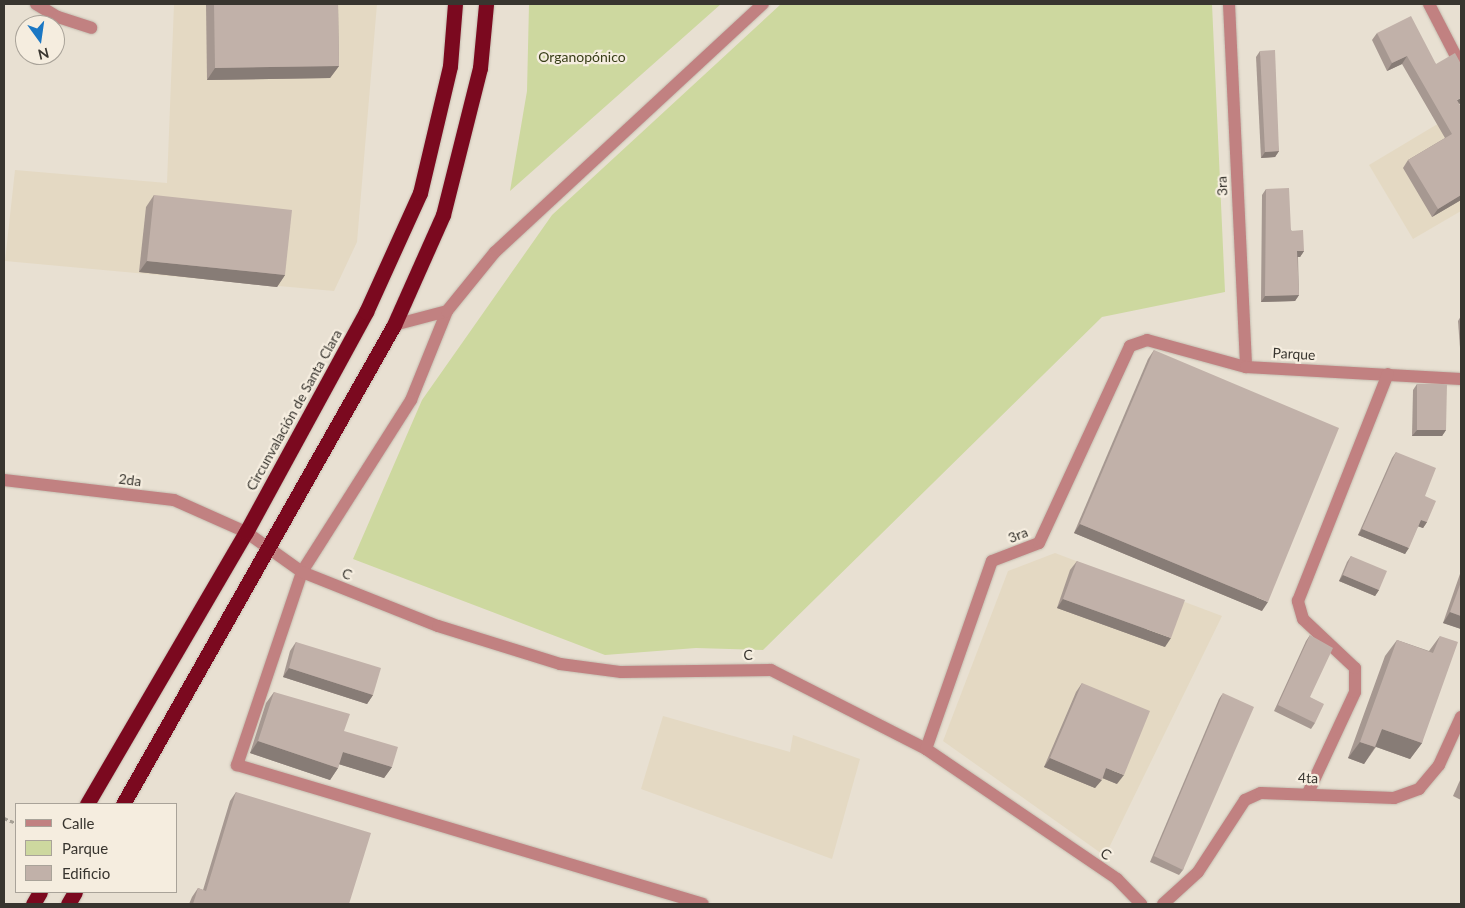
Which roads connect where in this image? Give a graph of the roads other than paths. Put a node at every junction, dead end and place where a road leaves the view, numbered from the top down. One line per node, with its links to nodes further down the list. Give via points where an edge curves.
1 (36, 4): 7 (street, via 58,17)
2 (455, 4): 16 (highway, Circunvalación de Santa Clara, via 450,66 420,193 366,312)
3 (486, 4): 10 (highway, via 480,68 443,215)
4 (764, 4): 9 (street, via 495,252)
5 (1229, 4): 12 (street, 3ra)
6 (1429, 4): 8 (street)
7 (91, 28)
8 (1461, 66)
9 (447, 311): 10 (street); 18 (street, via 411,400)
10 (394, 325): 17 (highway)
11 (1130, 346): 12 (street, Parque, via 1147,340); 20 (street, 3ra, via 1039,543 992,561)
12 (1246, 367): 13 (street, Parque)
13 (1388, 374): 14 (street, Parque); 21 (street, via 1298,601 1303,619 1355,668 1355,692)
14 (1461, 379)
15 (4, 480): 16 (street, 2da, via 174,500)
16 (246, 532): 17 (street, 2da); 22 (highway, Circunvalación de Santa Clara)
17 (266, 547): 18 (street, C); 23 (highway)
18 (302, 572): 20 (street, C, via 438,626 560,664 620,672 772,670); 28 (street, via 237,765)
19 (1461, 717): 21 (street, 4ta, via 1439,766 1419,789 1394,798)
20 (926, 749): 29 (street, C, via 1117,879)
21 (1308, 793): 30 (street, 4ta, via 1261,792 1245,800 1198,872)
22 (88, 803)
23 (124, 803)
24 (39, 893): 26 (highway)
25 (74, 893): 27 (highway)
26 (33, 904)
27 (68, 904)
28 (702, 904)
29 (1140, 904)
30 (1163, 904)

